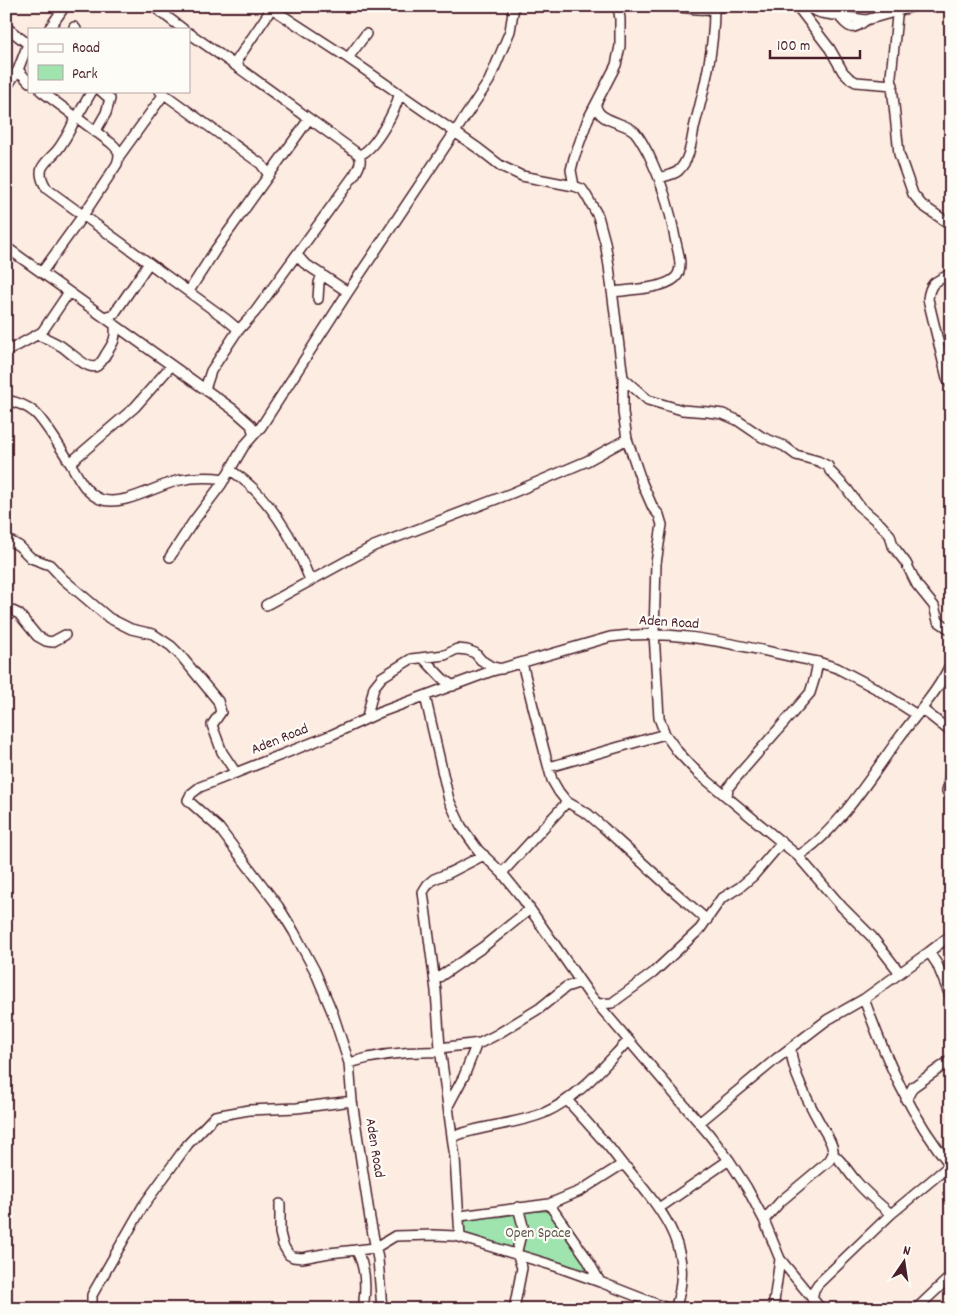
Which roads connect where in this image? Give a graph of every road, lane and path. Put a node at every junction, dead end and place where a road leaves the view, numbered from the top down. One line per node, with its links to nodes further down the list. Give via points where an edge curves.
1 (65, 6): 15 (street)
2 (153, 6): 16 (street)
3 (514, 6): 35 (street, via 510,31 489,81)
4 (618, 6): 31 (street, via 620,46 616,65)
5 (670, 6): 12 (street, via 696,10)
6 (797, 6): 24 (street, via 850,78 856,82)
7 (804, 6): 13 (street, via 839,16 852,28)
8 (915, 6): 13 (street)
9 (946, 6): 11 (street)
10 (268, 7): 20 (street); 21 (street, via 268,14 237,60)
11 (951, 7)
12 (718, 8): 39 (street, via 692,143 678,171)
13 (898, 9): 24 (street, via 891,76)
14 (6, 26): 19 (street)
15 (50, 28)
16 (182, 28)
17 (190, 34): 21 (street)
18 (366, 34): 20 (street)
19 (28, 44): 22 (street)
20 (348, 58): 30 (street)
21 (239, 68): 33 (street)
22 (18, 70): 23 (street); 25 (street)
23 (28, 81)
24 (893, 85): 42 (street, via 899,154 913,194 922,205)
25 (6, 88)
26 (42, 92): 32 (street)
27 (91, 92): 32 (street)
28 (102, 92): 34 (street, via 110,99)
29 (162, 93): 37 (street); 38 (street, via 261,164)
30 (399, 95): 35 (street); 36 (street, via 379,135 366,152)
31 (596, 106): 39 (street, via 602,116 628,126 639,137); 40 (street, via 574,158)
32 (76, 117): 34 (street); 41 (street, via 60,147 43,164 41,180 47,189)
33 (308, 119): 36 (street); 38 (street)
34 (95, 132): 37 (street, via 116,148)
35 (455, 134): 40 (street, via 511,172); 51 (street)
36 (359, 154): 44 (street, via 361,159 355,174)
37 (120, 156): 41 (street)
38 (270, 175): 49 (street)
39 (659, 178): 52 (street, via 672,216 679,272 665,284)
40 (574, 186): 52 (street, via 582,189 598,216)
41 (84, 214): 45 (street); 46 (street)
42 (951, 225)
43 (6, 247): 46 (street)
44 (297, 255): 47 (street); 56 (street)
45 (150, 262): 49 (street); 54 (street, via 114,314)
46 (42, 272): 50 (street)
47 (322, 274): 51 (street); 53 (street)
48 (951, 274): 61 (street, via 929,288 928,299)
49 (189, 291): 56 (street)
50 (69, 292): 54 (street); 57 (street)
51 (348, 292): 64 (street)
52 (612, 292): 60 (street)
53 (318, 299)
54 (104, 317): 55 (street)
55 (115, 325): 57 (street, via 114,343 102,361 92,367 61,346); 59 (street)
56 (239, 330): 62 (street, via 211,370)
57 (37, 335): 58 (street)
58 (6, 352)
59 (171, 366): 62 (street); 66 (street, via 136,407)
60 (623, 378): 65 (street); 74 (street, via 648,400 682,410 723,414 796,455 828,466 860,507 890,535 893,546 917,585 934,606 938,621)
61 (951, 385)
62 (205, 389): 64 (street, via 245,419)
63 (6, 400): 66 (street, via 36,413)
64 (254, 435): 67 (street)
65 (627, 439): 71 (street, via 590,460 512,493 374,546); 75 (street, via 642,483 662,525 656,563)
66 (70, 463): 68 (street, via 82,485 101,500 114,501 182,480)
67 (230, 470): 68 (street); 71 (street, via 273,512 290,536)
68 (225, 479): 70 (street)
69 (6, 539): 90 (street, via 31,558 50,565 109,618 131,629 152,634 181,656 218,701 221,712 212,725 222,752)
70 (170, 556)
71 (310, 580): 72 (street)
72 (266, 605)
73 (6, 608): 76 (street, via 19,614 46,642 56,641)
74 (951, 630)
75 (654, 634): 78 (street, Aden Road, via 713,641); 79 (street, Aden Road, via 610,637); 87 (street, via 659,718)
76 (65, 635)
77 (423, 658): 81 (street, via 467,650 492,666); 82 (street); 85 (street, via 406,660 382,677 374,687)
78 (818, 662): 84 (street, Aden Road, via 837,668); 91 (street, via 810,693 734,779)
79 (522, 663): 81 (street, Aden Road); 89 (street)
80 (951, 663): 84 (street)
81 (502, 668): 82 (street, Aden Road)
82 (453, 686): 83 (street, Aden Road)
83 (426, 696): 85 (street, Aden Road); 95 (street, via 449,800 461,826)
84 (920, 712): 86 (street, Aden Road); 96 (street, via 834,824)
85 (367, 717): 90 (street, Aden Road, via 343,730)
86 (951, 732)
87 (664, 734): 89 (street); 91 (street, via 678,752)
88 (951, 765): 92 (street, via 947,792)
89 (549, 767): 93 (street, via 552,780)
90 (236, 773): 117 (street, Aden Road, via 200,788 188,800 219,828 294,932 316,972)
91 (727, 797): 94 (street)
92 (951, 799)
93 (567, 802): 97 (street); 99 (street, via 604,827)
94 (782, 842): 96 (street); 99 (street, via 753,876 721,899)
95 (484, 855): 97 (street); 104 (street, via 434,879 425,888 424,906)
96 (798, 856): 103 (street, via 872,937)
97 (502, 873): 98 (street)
98 (530, 909): 102 (street); 104 (street, via 483,947)
99 (707, 920): 109 (street, via 653,973)
100 (951, 935): 101 (street)
101 (929, 952): 103 (street); 107 (street)
102 (574, 972): 105 (street); 106 (street)
103 (900, 973): 108 (street)
104 (434, 980): 115 (street)
105 (582, 985): 106 (street); 110 (street)
106 (566, 987): 113 (street, via 528,1016)
107 (951, 998)
108 (864, 999): 114 (street, via 827,1020); 119 (street)
109 (612, 1002): 110 (street); 111 (street)
110 (598, 1004): 111 (street)
111 (606, 1013): 112 (street)
112 (628, 1042): 118 (street); 122 (street)
113 (477, 1043): 115 (street); 121 (street)
114 (791, 1048): 122 (street); 124 (street, via 798,1075 832,1145)
115 (440, 1050): 117 (street, via 370,1056); 121 (street)
116 (951, 1060): 119 (street, via 913,1087)
117 (349, 1063): 120 (street, Aden Road)
118 (567, 1100): 123 (street, via 537,1115); 126 (street)
119 (906, 1100): 127 (street)
120 (352, 1101): 136 (street, Aden Road); 144 (street, via 228,1112 209,1120 143,1206 92,1295)
121 (447, 1107): 123 (street)
122 (699, 1123): 125 (street)
123 (452, 1138): 133 (street)
124 (833, 1154): 132 (street); 134 (street)
125 (729, 1160): 131 (street); 134 (street)
126 (623, 1166): 129 (street, via 580,1191); 131 (street)
127 (950, 1166): 132 (street)
128 (280, 1204): 137 (street, via 280,1233 289,1255 302,1258)
129 (549, 1204): 130 (street); 141 (street)
130 (518, 1208): 133 (street); 138 (street, via 523,1226)
131 (659, 1208): 148 (street, via 675,1236 682,1268)
132 (891, 1214): 142 (street, via 818,1284)
133 (460, 1216): 135 (street)
134 (764, 1220): 139 (street)
135 (460, 1237): 136 (street, via 395,1236); 138 (street)
136 (375, 1248): 137 (street); 145 (street, Aden Road)
137 (356, 1250): 143 (street, via 365,1282)
138 (517, 1256): 141 (street); 146 (street, via 521,1275)
139 (780, 1258): 142 (street); 149 (street)
140 (951, 1276): 151 (street)
141 (600, 1282): 147 (street)
142 (812, 1299): 150 (street)
143 (364, 1301)
144 (92, 1309)
145 (382, 1309)
146 (514, 1309)
147 (669, 1309)
148 (675, 1309)
149 (773, 1309)
150 (821, 1309)
151 (916, 1309)

